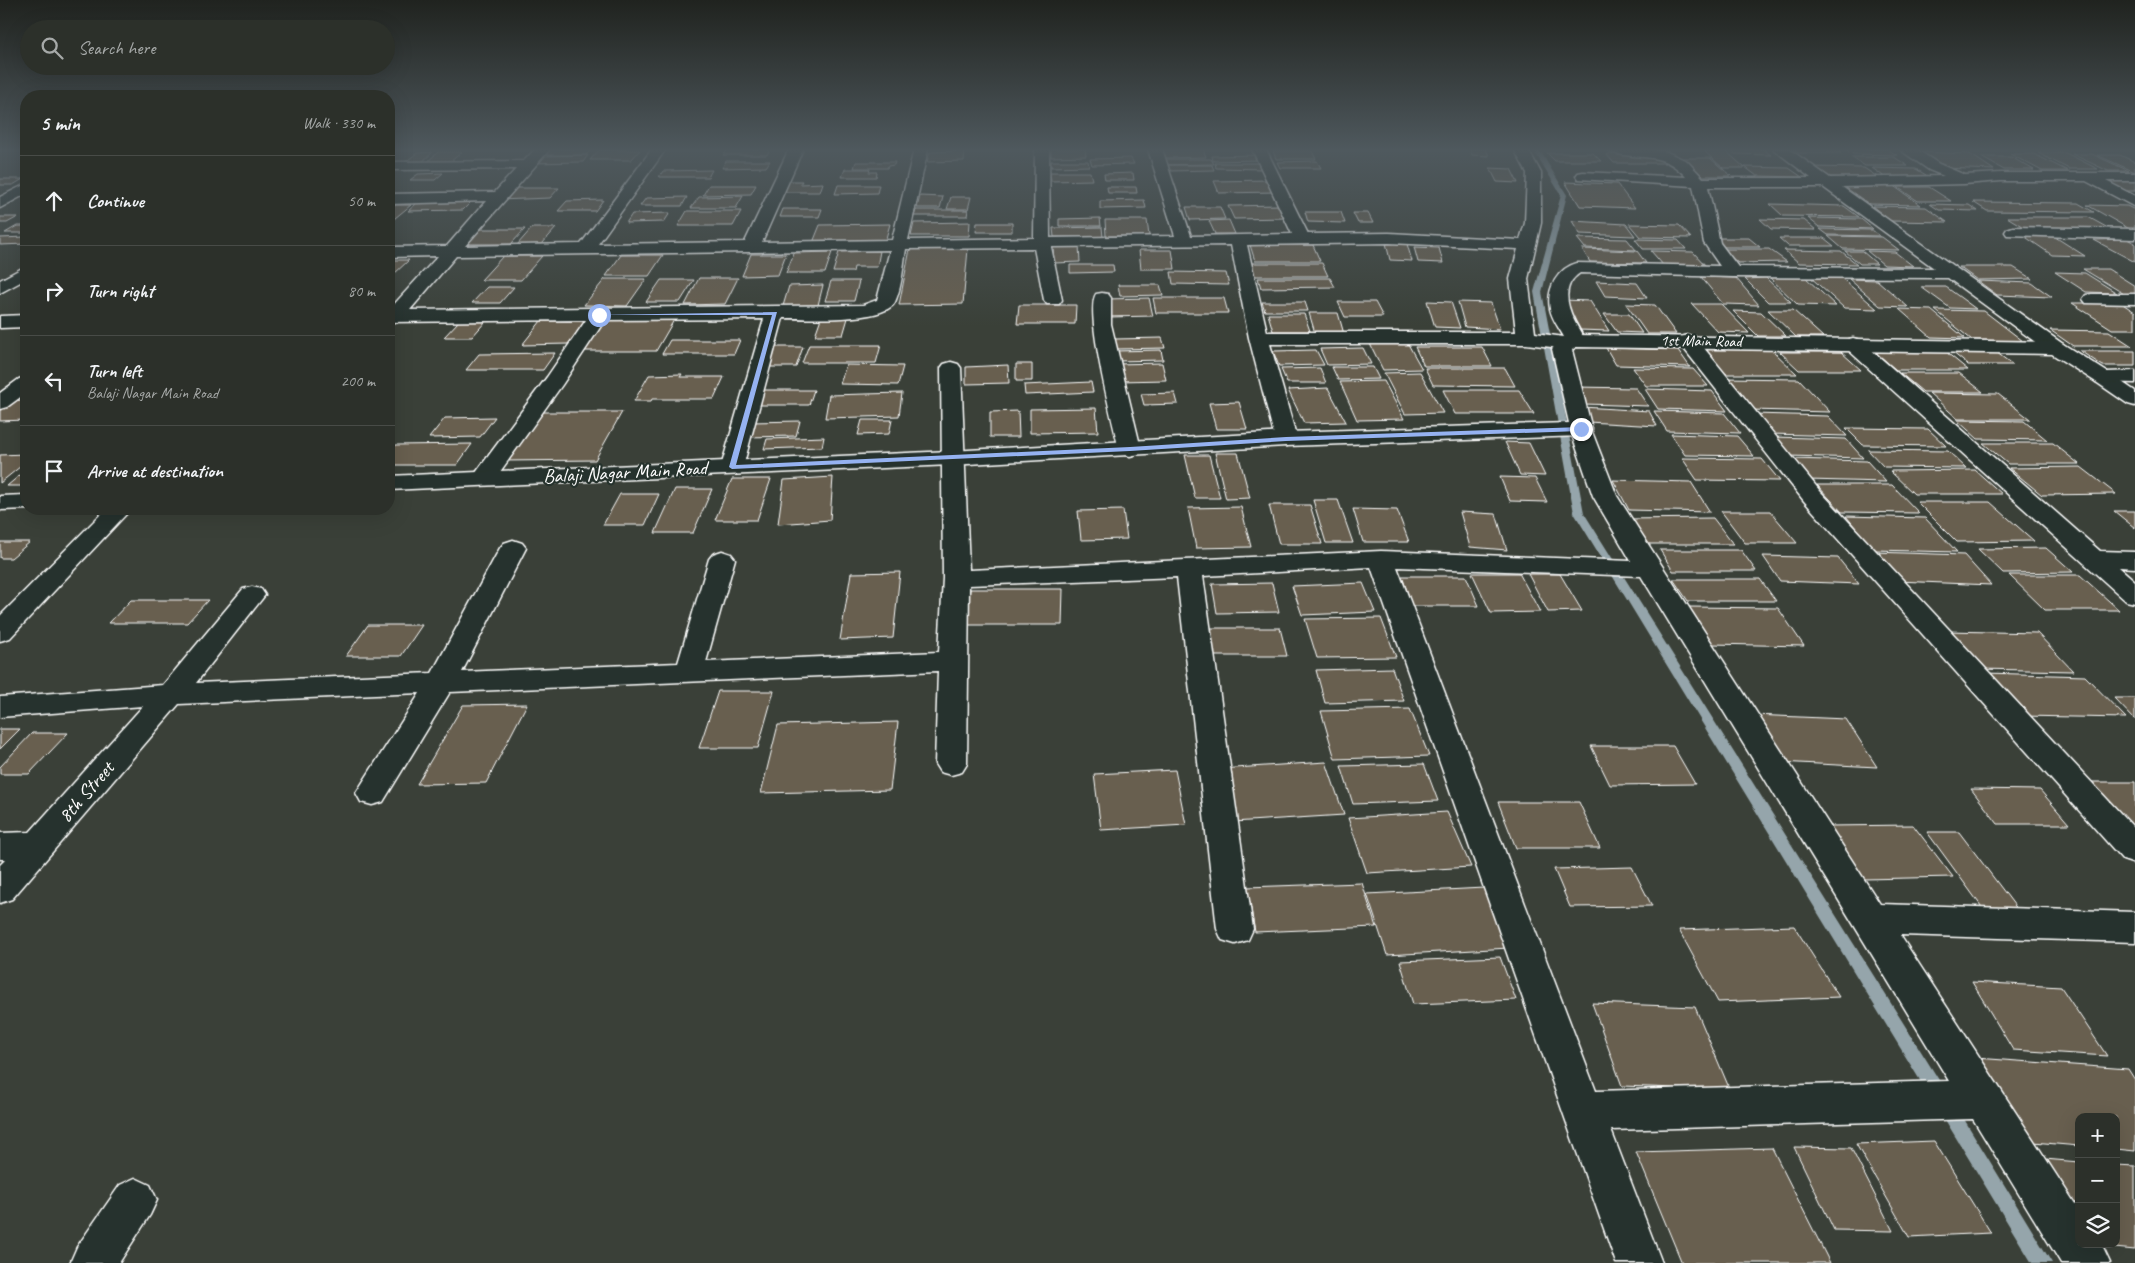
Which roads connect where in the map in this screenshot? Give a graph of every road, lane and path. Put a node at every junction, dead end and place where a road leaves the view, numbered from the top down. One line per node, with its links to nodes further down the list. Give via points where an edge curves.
1 (488, 208): 21 (street)
2 (616, 208): 20 (street)
3 (769, 208): 19 (street)
4 (908, 208): 18 (street)
5 (1042, 208): 16 (street)
6 (1174, 208): 15 (street)
7 (1287, 208): 13 (street)
8 (1533, 208): 17 (street)
9 (1705, 208): 23 (street, via 1712,243)
10 (1860, 208): 24 (street)
11 (2013, 232): 12 (street)
12 (2135, 234)
13 (1302, 239): 14 (street); 17 (street, via 1388,238)
14 (1238, 240): 15 (street); 37 (street)
15 (1185, 242): 16 (street)
16 (1042, 244): 18 (street); 30 (street)
17 (1527, 245): 38 (street, via 1519,279)
18 (899, 246): 19 (street); 32 (street, via 886,302 878,308)
19 (751, 247): 20 (street)
20 (586, 249): 21 (street)
21 (451, 250): 22 (street); 31 (street)
22 (395, 252)
23 (1733, 272): 24 (street); 40 (street, via 1577,268 1565,277 1557,297)
24 (1952, 273): 42 (street)
25 (20, 275): 26 (street)
26 (0, 288)
27 (1102, 298): 51 (street, via 1102,324)
28 (2092, 299): 29 (street)
29 (2135, 299)
30 (1053, 300)
31 (395, 313)
32 (775, 313): 33 (street); 53 (street)
33 (599, 315): 34 (street); 54 (street)
34 (395, 316)
35 (20, 321): 36 (street)
36 (0, 322)
37 (1259, 338): 38 (street, 1st Main Road); 50 (street)
38 (1531, 338): 40 (street, 1st Main Road)
39 (1688, 341): 40 (street, 1st Main Road); 41 (street, 1st Main Road); 79 (street, via 1812,496)
40 (1566, 342): 49 (street, via 1562,349)
41 (1853, 344): 42 (street, 1st Main Road); 60 (street)
42 (2056, 348): 45 (street)
43 (951, 368): 52 (street)
44 (2135, 377): 45 (street)
45 (2103, 378): 47 (street)
46 (20, 388): 48 (street)
47 (2135, 400)
48 (0, 403)
49 (1579, 429): 50 (street, Balaji Nagar Main Road); 64 (street, via 1606,496)
50 (1286, 439): 51 (street, Balaji Nagar Main Road)
51 (1130, 449): 52 (street, Balaji Nagar Main Road)
52 (951, 458): 53 (street, Balaji Nagar Main Road); 66 (street)
53 (732, 467): 54 (street, Balaji Nagar Main Road)
54 (484, 478): 55 (street, Balaji Nagar Main Road)
55 (395, 483)
56 (20, 502): 57 (street)
57 (0, 503)
58 (113, 515): 69 (street)
59 (514, 548): 72 (street)
60 (2093, 558): 63 (street); 68 (street)
61 (722, 559): 71 (street)
62 (1381, 559): 64 (street); 65 (street); 85 (street)
63 (2135, 560)
64 (1642, 569): 81 (street)
65 (1189, 570): 66 (street); 83 (street)
66 (956, 578): 70 (street)
67 (252, 595): 73 (street, 8th Street)
68 (2135, 595)
69 (0, 632)
70 (953, 661): 71 (street); 75 (street)
71 (689, 673): 72 (street)
72 (442, 682): 73 (street); 76 (street)
73 (171, 694): 74 (street); 77 (street, 8th Street)
74 (0, 707)
75 (951, 764)
76 (372, 793)
77 (39, 845): 78 (street); 80 (street, 8th Street)
78 (0, 846)
79 (2135, 851)
80 (0, 889)
81 (1870, 919): 82 (street); 84 (street)
82 (2135, 927)
83 (1235, 929)
84 (1976, 1099): 85 (street); 89 (street)
85 (1583, 1112): 88 (street)
86 (135, 1200): 87 (street)
87 (93, 1263)
88 (1639, 1263)
89 (2087, 1263)

